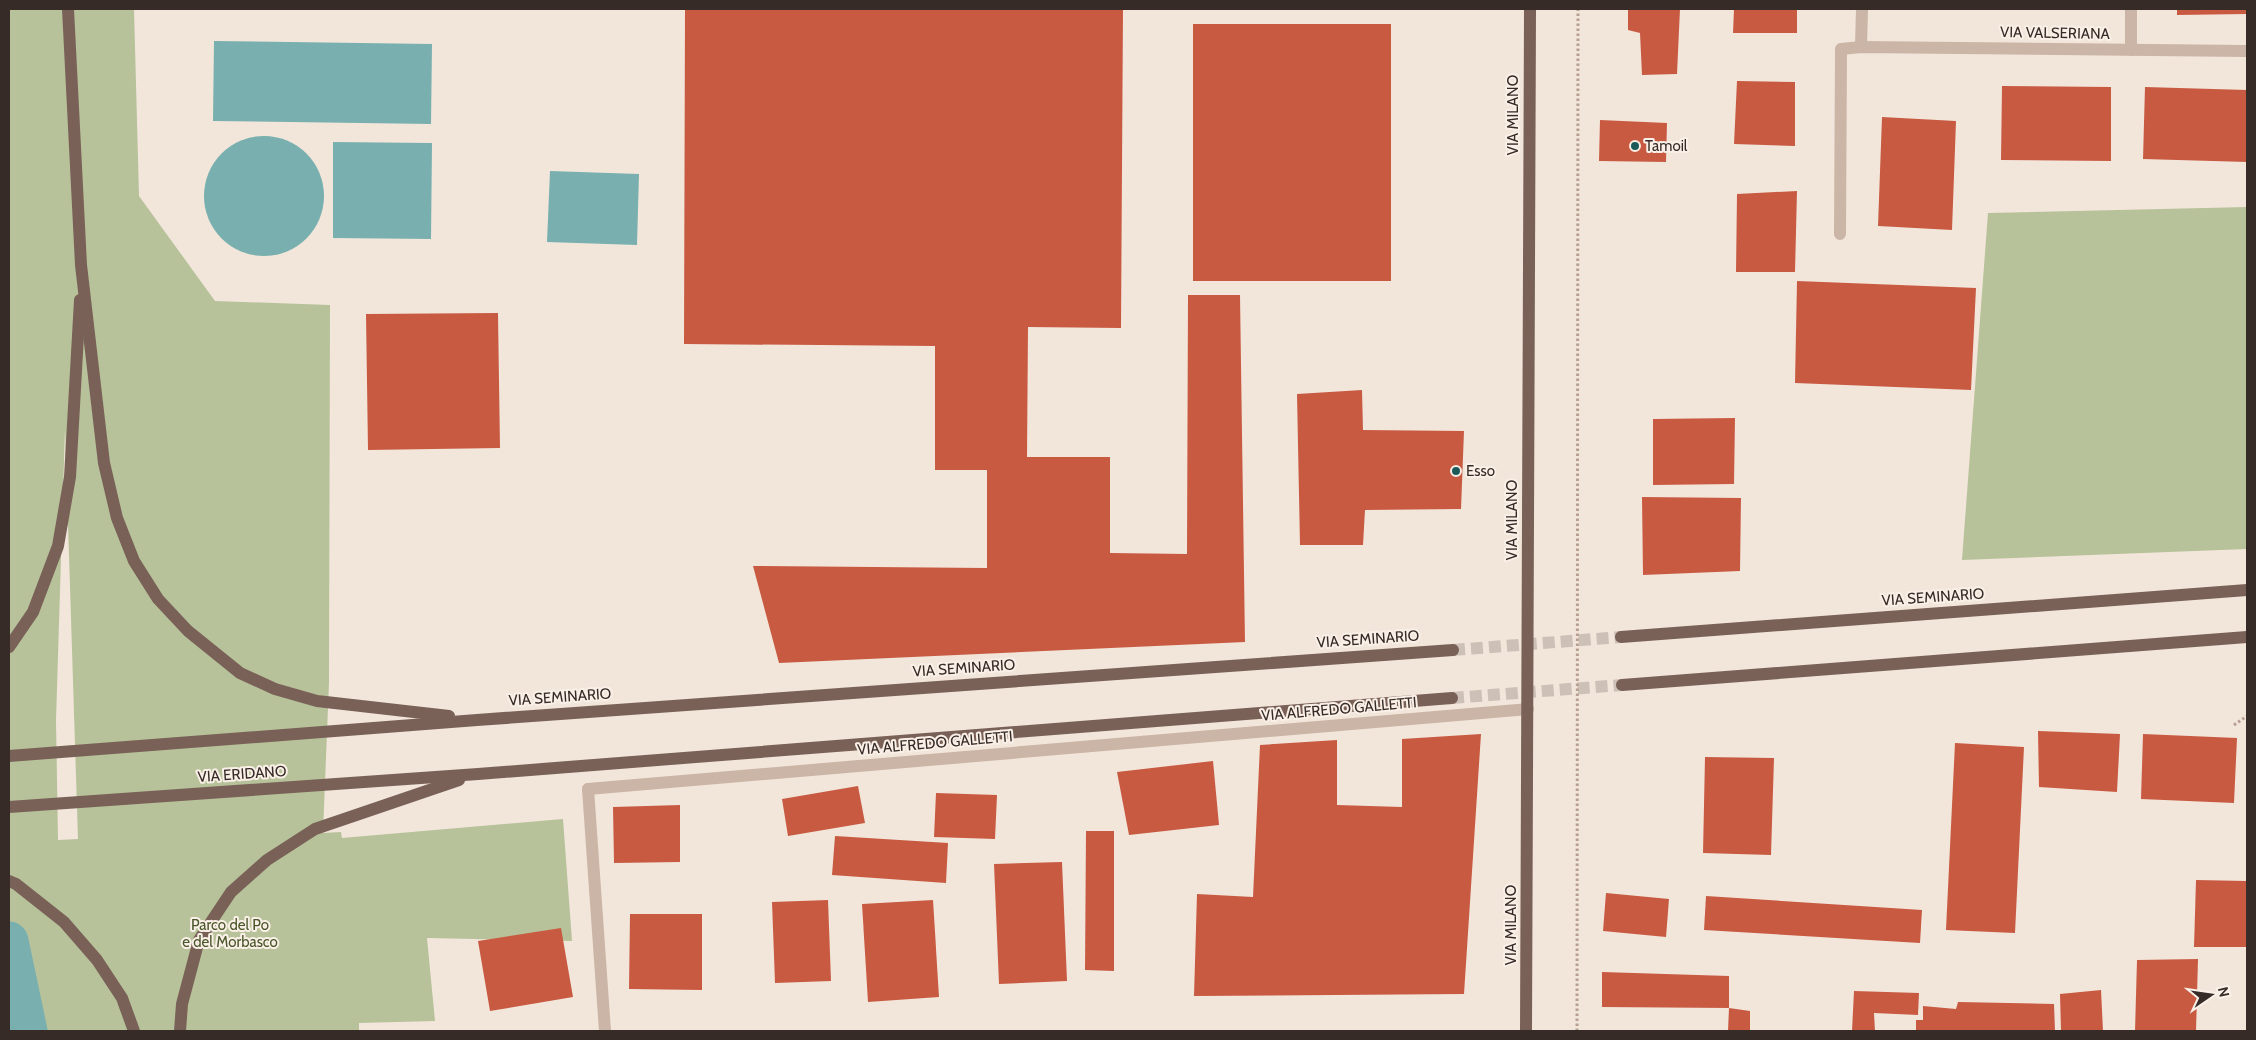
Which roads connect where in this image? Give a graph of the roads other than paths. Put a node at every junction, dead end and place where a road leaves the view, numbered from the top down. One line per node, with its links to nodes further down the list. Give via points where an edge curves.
1 (68, 9): 9 (main road)
2 (1530, 9): 17 (main road, VIA MILANO)
3 (1862, 9): 5 (street)
4 (2131, 9): 6 (street)
5 (1862, 47): 6 (street, VIA VALSERIANA); 8 (street, VIA VALSERIANA, via 1841,49)
6 (2130, 50): 7 (street, VIA VALSERIANA)
7 (2247, 51)
8 (1840, 234)
9 (82, 265): 13 (main road, via 70,477 58,546 33,612); 18 (main road, via 104,463 117,518 134,561 158,599 188,631 240,673 275,690 316,701)
10 (2247, 590): 11 (main road, VIA SEMINARIO)
11 (1621, 637)
12 (2247, 637): 15 (main road)
13 (9, 647)
14 (1453, 650): 18 (main road, VIA SEMINARIO)
15 (1622, 685)
16 (1452, 698): 20 (main road)
17 (1528, 709): 25 (street, VIA ALFREDO GALLETTI, via 588,788); 26 (main road, VIA MILANO)
18 (477, 720): 19 (main road)
19 (9, 756)
20 (478, 774): 21 (main road, VIA ERIDANO); 24 (main road, via 315,830 267,860 231,892 199,940 182,1004)
21 (9, 807)
22 (9, 881): 23 (main road, via 64,922 97,960 122,998)
23 (134, 1031)
24 (180, 1031)
25 (605, 1031)
26 (1526, 1031)

